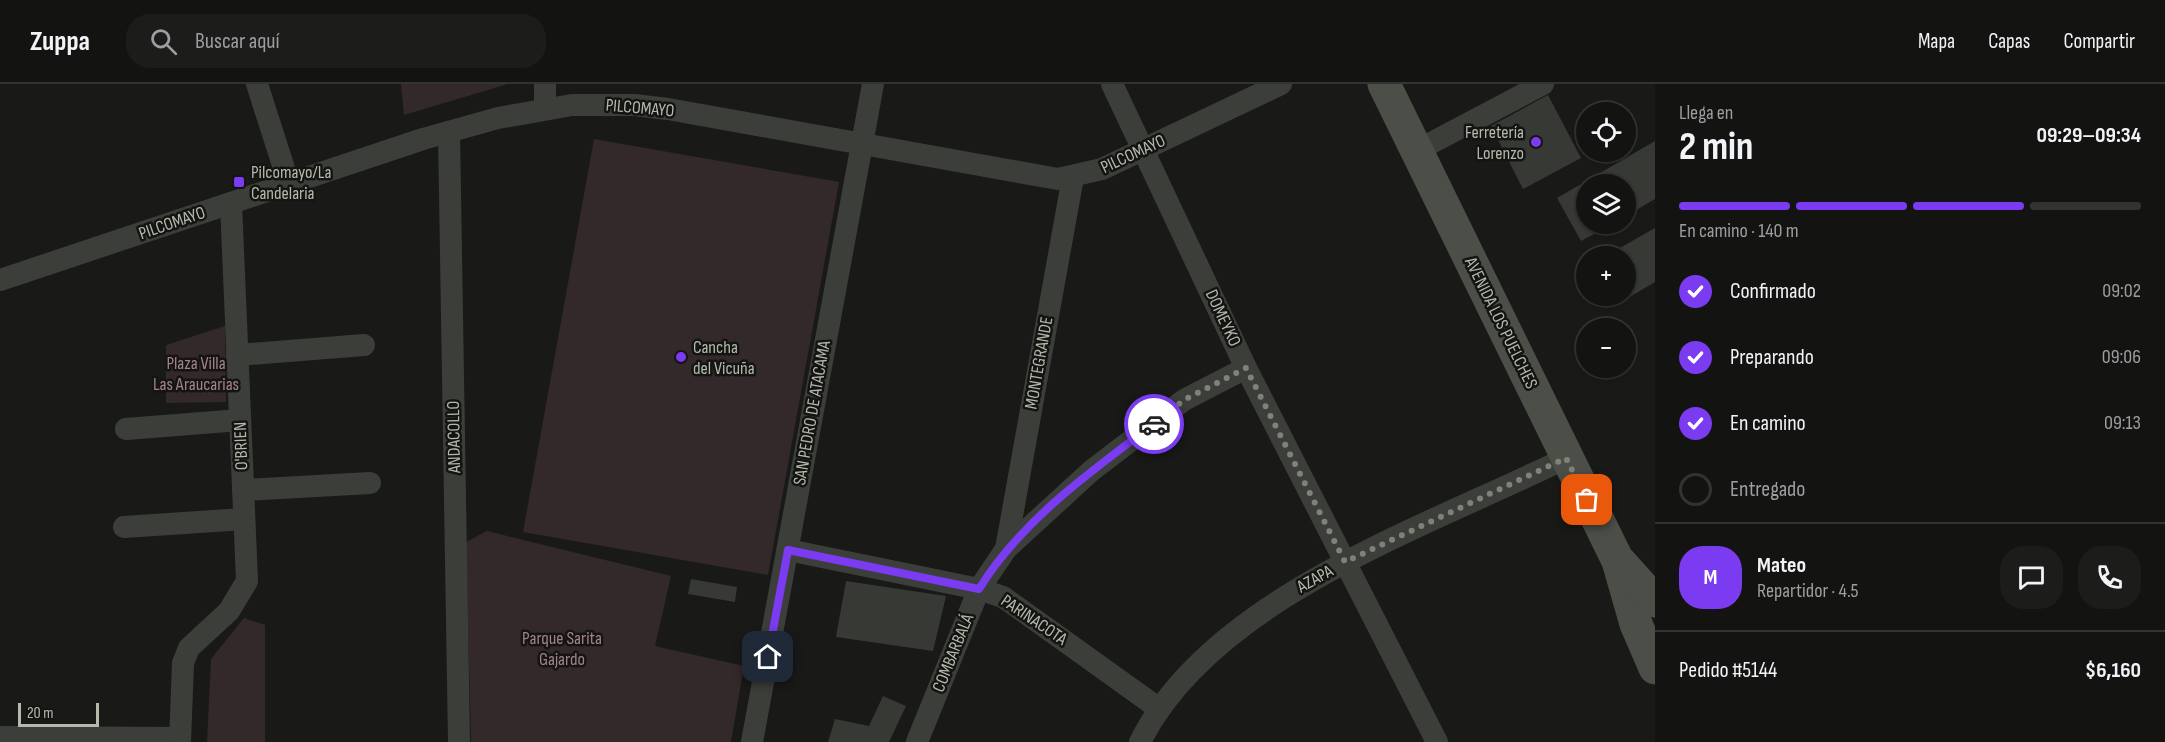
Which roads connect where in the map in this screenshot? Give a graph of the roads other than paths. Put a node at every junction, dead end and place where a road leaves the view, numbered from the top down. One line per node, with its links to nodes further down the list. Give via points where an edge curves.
1 (257, 84): 14 (street)
2 (545, 84): 8 (street)
3 (873, 84): 10 (street, SAN PEDRO DE ATACAMA)
4 (1112, 84): 11 (street, DOMEYKO)
5 (1281, 84): 11 (street, PILCOMAYO)
6 (1384, 84): 12 (main road, AVENIDA LOS PUELCHES)
7 (1543, 84): 12 (street)
8 (545, 109): 9 (street, PILCOMAYO); 10 (street, PILCOMAYO, via 634,105)
9 (448, 132): 14 (street, PILCOMAYO); 37 (street, ANDACOLLO)
10 (861, 144): 13 (street, PILCOMAYO, via 1043,178); 28 (street, SAN PEDRO DE ATACAMA)
11 (1144, 149): 13 (street, PILCOMAYO, via 1102,169); 19 (street, DOMEYKO)
12 (1418, 150): 22 (main road, AVENIDA LOS PUELCHES)
13 (1073, 177): 27 (street, MONTEGRANDE)
14 (289, 184): 15 (street, PILCOMAYO)
15 (231, 203): 16 (street, PILCOMAYO); 18 (street, O'BRIEN)
16 (0, 280)
17 (364, 345): 18 (street)
18 (237, 355): 20 (street, O'BRIEN)
19 (1246, 368): 27 (street, COMBARBALÁ, via 1184,400 1090,471); 30 (street, DOMEYKO)
20 (240, 420): 21 (street); 24 (street, O'BRIEN)
21 (126, 429)
22 (1566, 458): 29 (main road, AVENIDA LOS PUELCHES); 30 (street, AZAPA)
23 (370, 483): 24 (street)
24 (243, 490): 25 (street, O'BRIEN)
25 (244, 519): 26 (street); 36 (street, O'BRIEN, via 247,581 229,611 189,648 183,663)
26 (124, 527)
27 (1006, 549): 31 (street, COMBARBALÁ)
28 (788, 550): 31 (street, PARINACOTA); 38 (street, SAN PEDRO DE ATACAMA)
29 (1618, 561): 32 (main road, AVENIDA LOS PUELCHES); 33 (main road, AVENIDA LOS PUELCHES, via 1636,624)
30 (1345, 562): 34 (street, AZAPA, via 1241,626); 41 (street, DOMEYKO)
31 (979, 589): 34 (street, PARINACOTA, via 1003,597); 39 (street, COMBARBALÁ)
32 (1655, 601)
33 (1655, 668)
34 (1158, 708): 40 (street, AZAPA)
35 (0, 737): 36 (street)
36 (180, 740)
37 (459, 742)
38 (752, 742)
39 (917, 742)
40 (1140, 742)
41 (1437, 742)

